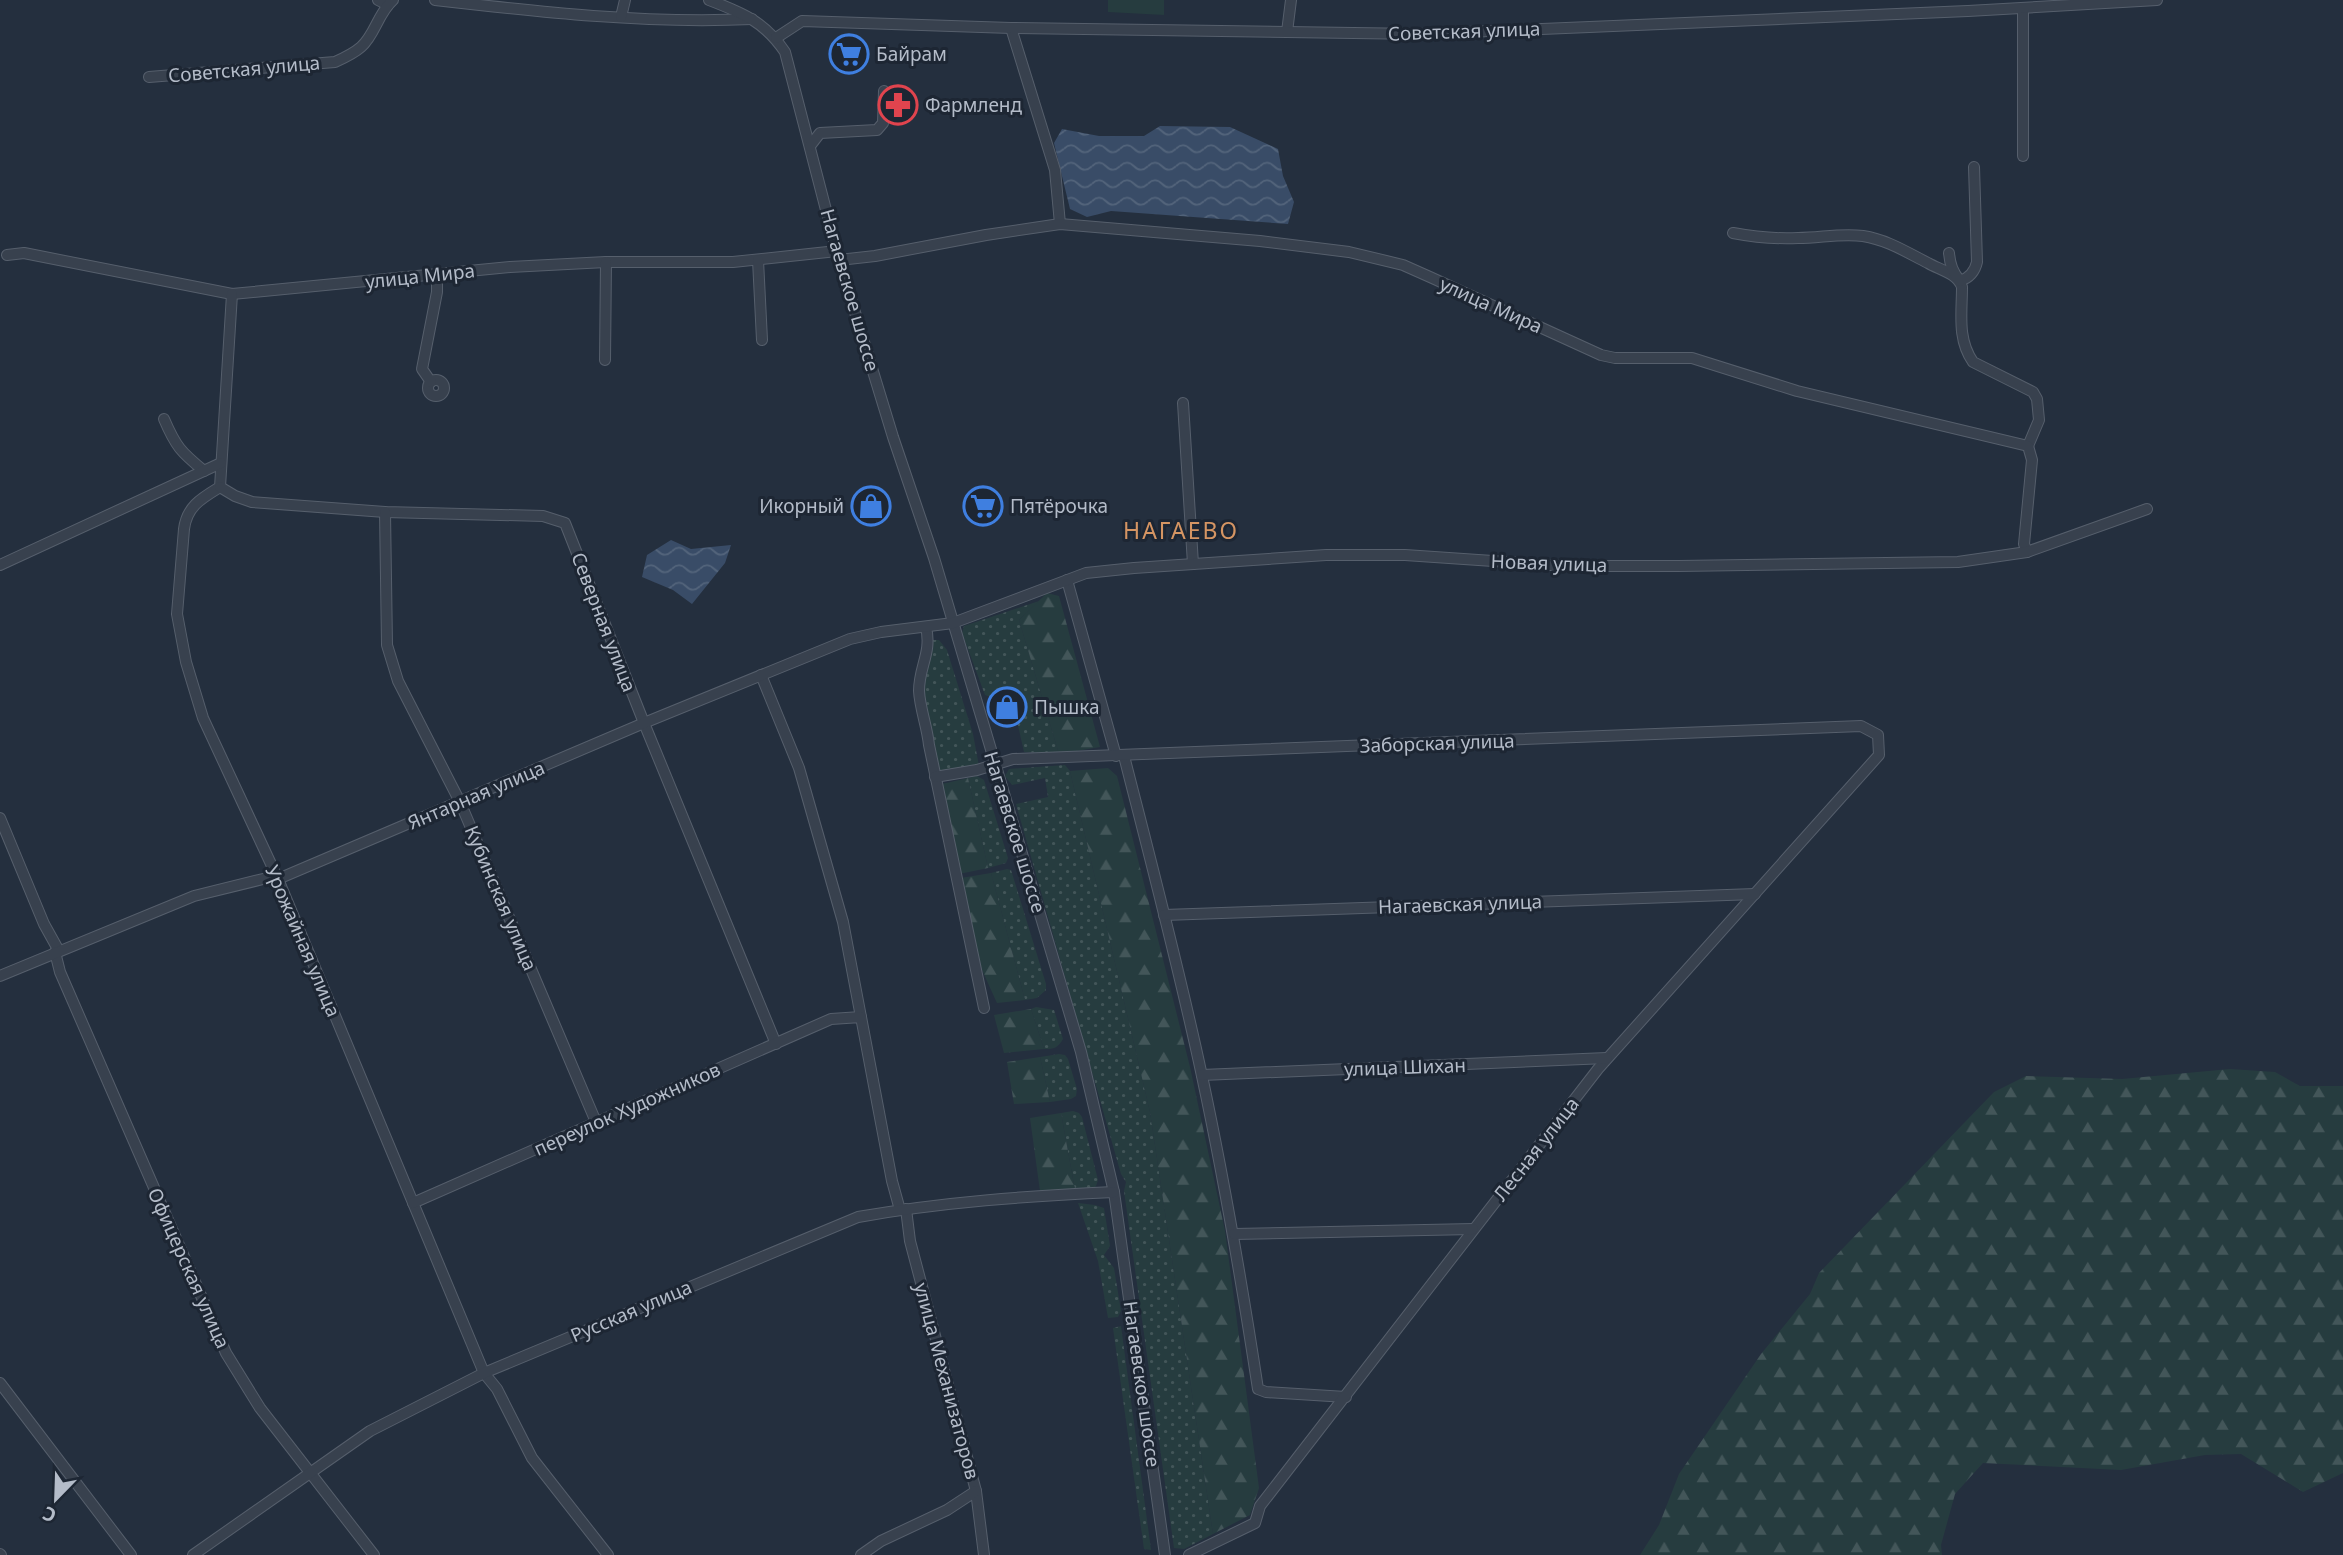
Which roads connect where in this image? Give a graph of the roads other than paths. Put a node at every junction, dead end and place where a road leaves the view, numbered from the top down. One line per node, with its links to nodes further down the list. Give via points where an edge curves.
1 (435, 0): 9 (street)
2 (625, 0): 9 (street)
3 (709, 0): 10 (street, Нагаевское шоссе)
4 (1291, 0): 12 (street)
5 (2157, 0): 8 (street, Советская улица)
6 (386, 2): 14 (street, Советская улица, via 363,46 335,61)
7 (1969, 5): 8 (street, Советская улица); 12 (street, Советская улица, via 1420,34)
8 (2023, 8): 17 (street)
9 (621, 17): 10 (street)
10 (753, 19): 13 (street, Нагаевское шоссе)
11 (1011, 28): 12 (street, Советская улица); 13 (street, Советская улица, via 802,20); 19 (street, via 1055,170)
12 (1287, 32)
13 (776, 38): 16 (street, Нагаевское шоссе, via 785,52)
14 (149, 76)
15 (884, 91): 16 (street, via 883,123 877,130 820,133)
16 (810, 146): 23 (street, Нагаевское шоссе)
17 (2024, 156)
18 (1974, 167): 27 (street, via 1977,262 1971,274)
19 (1060, 224): 23 (street, улица Мира, via 875,256); 34 (street, улица Мира, via 1261,241 1360,255 1403,265 1601,355 1692,358 1797,391)
20 (1733, 233): 27 (street, via 1798,239 1862,236 1895,244)
21 (1949, 253): 27 (street)
22 (7, 255): 28 (street, улица Мира, via 24,253)
23 (838, 256): 24 (street, улица Мира); 44 (street, Нагаевское шоссе)
24 (758, 260): 25 (street, улица Мира); 29 (street)
25 (606, 262): 26 (street, улица Мира); 30 (street)
26 (438, 275): 28 (street, улица Мира); 31 (street, via 422,369)
27 (1960, 281): 34 (street, via 1962,335 1969,356 2022,385 2037,399 2039,420)
28 (232, 294): 35 (street)
29 (762, 340)
30 (605, 360)
31 (431, 382)
32 (1183, 403): 41 (street)
33 (164, 419): 36 (street, via 175,445)
34 (2028, 446): 40 (street, via 2032,460)
35 (221, 463): 36 (street); 37 (street)
36 (204, 471): 42 (street)
37 (220, 487): 39 (street, Северная улица, via 253,502); 54 (street, Урожайная улица, via 186,515 177,614 203,718)
38 (2147, 509): 40 (street, Новая улица)
39 (385, 512): 47 (street, Северная улица, via 542,516 565,523); 52 (street, Кубинская улица, via 387,645 398,681)
40 (2027, 552): 41 (street, Новая улица, via 1958,562 1693,566 1566,566 1405,555)
41 (1193, 564): 43 (street, Новая улица, via 1086,573)
42 (0, 565)
43 (1068, 580): 44 (street, Новая улица); 49 (street)
44 (953, 624): 45 (street, Янтарная улица); 50 (street, Нагаевское шоссе)
45 (926, 627): 46 (street, Янтарная улица, via 850,639); 51 (street, via 929,641 919,690)
46 (761, 675): 47 (street, Янтарная улица); 60 (street, улица Механизаторов, via 799,768 843,922)
47 (644, 723): 52 (street, Янтарная улица); 61 (street, Северная улица)
48 (1878, 735): 49 (street, Заборская улица, via 1861,726); 55 (street, Лесная улица, via 1879,755)
49 (1120, 756): 50 (street, Заборская улица, via 1013,759); 56 (street)
50 (996, 765): 51 (street, Заборская улица); 65 (street, Нагаевское шоссе, via 1080,1052)
51 (935, 777): 59 (street)
52 (460, 802): 54 (street, Янтарная улица); 64 (street, Кубинская улица)
53 (0, 818): 57 (street, Офицерская улица)
54 (278, 879): 57 (street, Янтарная улица, via 194,896); 66 (street, Урожайная улица)
55 (1755, 894): 56 (street, Нагаевская улица); 62 (street, Лесная улица)
56 (1164, 915): 63 (street)
57 (57, 952): 58 (street, Янтарная улица); 73 (street, Офицерская улица, via 60,972 226,1353 260,1408)
58 (0, 976)
59 (984, 1009)
60 (861, 1017): 61 (street, переулок Художников, via 831,1019); 67 (street, улица Механизаторов, via 892,1181)
61 (776, 1044): 64 (street, переулок Художников)
62 (1608, 1058): 63 (street, улица Шихан); 68 (street, Лесная улица)
63 (1202, 1076): 69 (street)
64 (596, 1122): 66 (street, переулок Художников)
65 (1114, 1192): 67 (street, Русская улица); 81 (street, Нагаевское шоссе)
66 (412, 1203): 70 (street, Урожайная улица)
67 (903, 1209): 70 (street, Русская улица, via 858,1217); 74 (street, улица Механизаторов)
68 (1473, 1229): 69 (street); 72 (street, Лесная улица)
69 (1234, 1234): 72 (street, via 1258,1389)
70 (484, 1373): 73 (street, Русская улица, via 370,1431); 78 (street, Урожайная улица, via 532,1458)
71 (0, 1383): 75 (street)
72 (1346, 1397): 82 (street, Лесная улица, via 1260,1506 1255,1522)
73 (311, 1472): 76 (street, Русская улица); 77 (street, Офицерская улица)
74 (976, 1491): 79 (street); 80 (street, улица Механизаторов)
75 (131, 1555)
76 (193, 1555)
77 (374, 1555)
78 (608, 1555)
79 (861, 1555)
80 (984, 1555)
81 (1166, 1555)
82 (1189, 1555)

